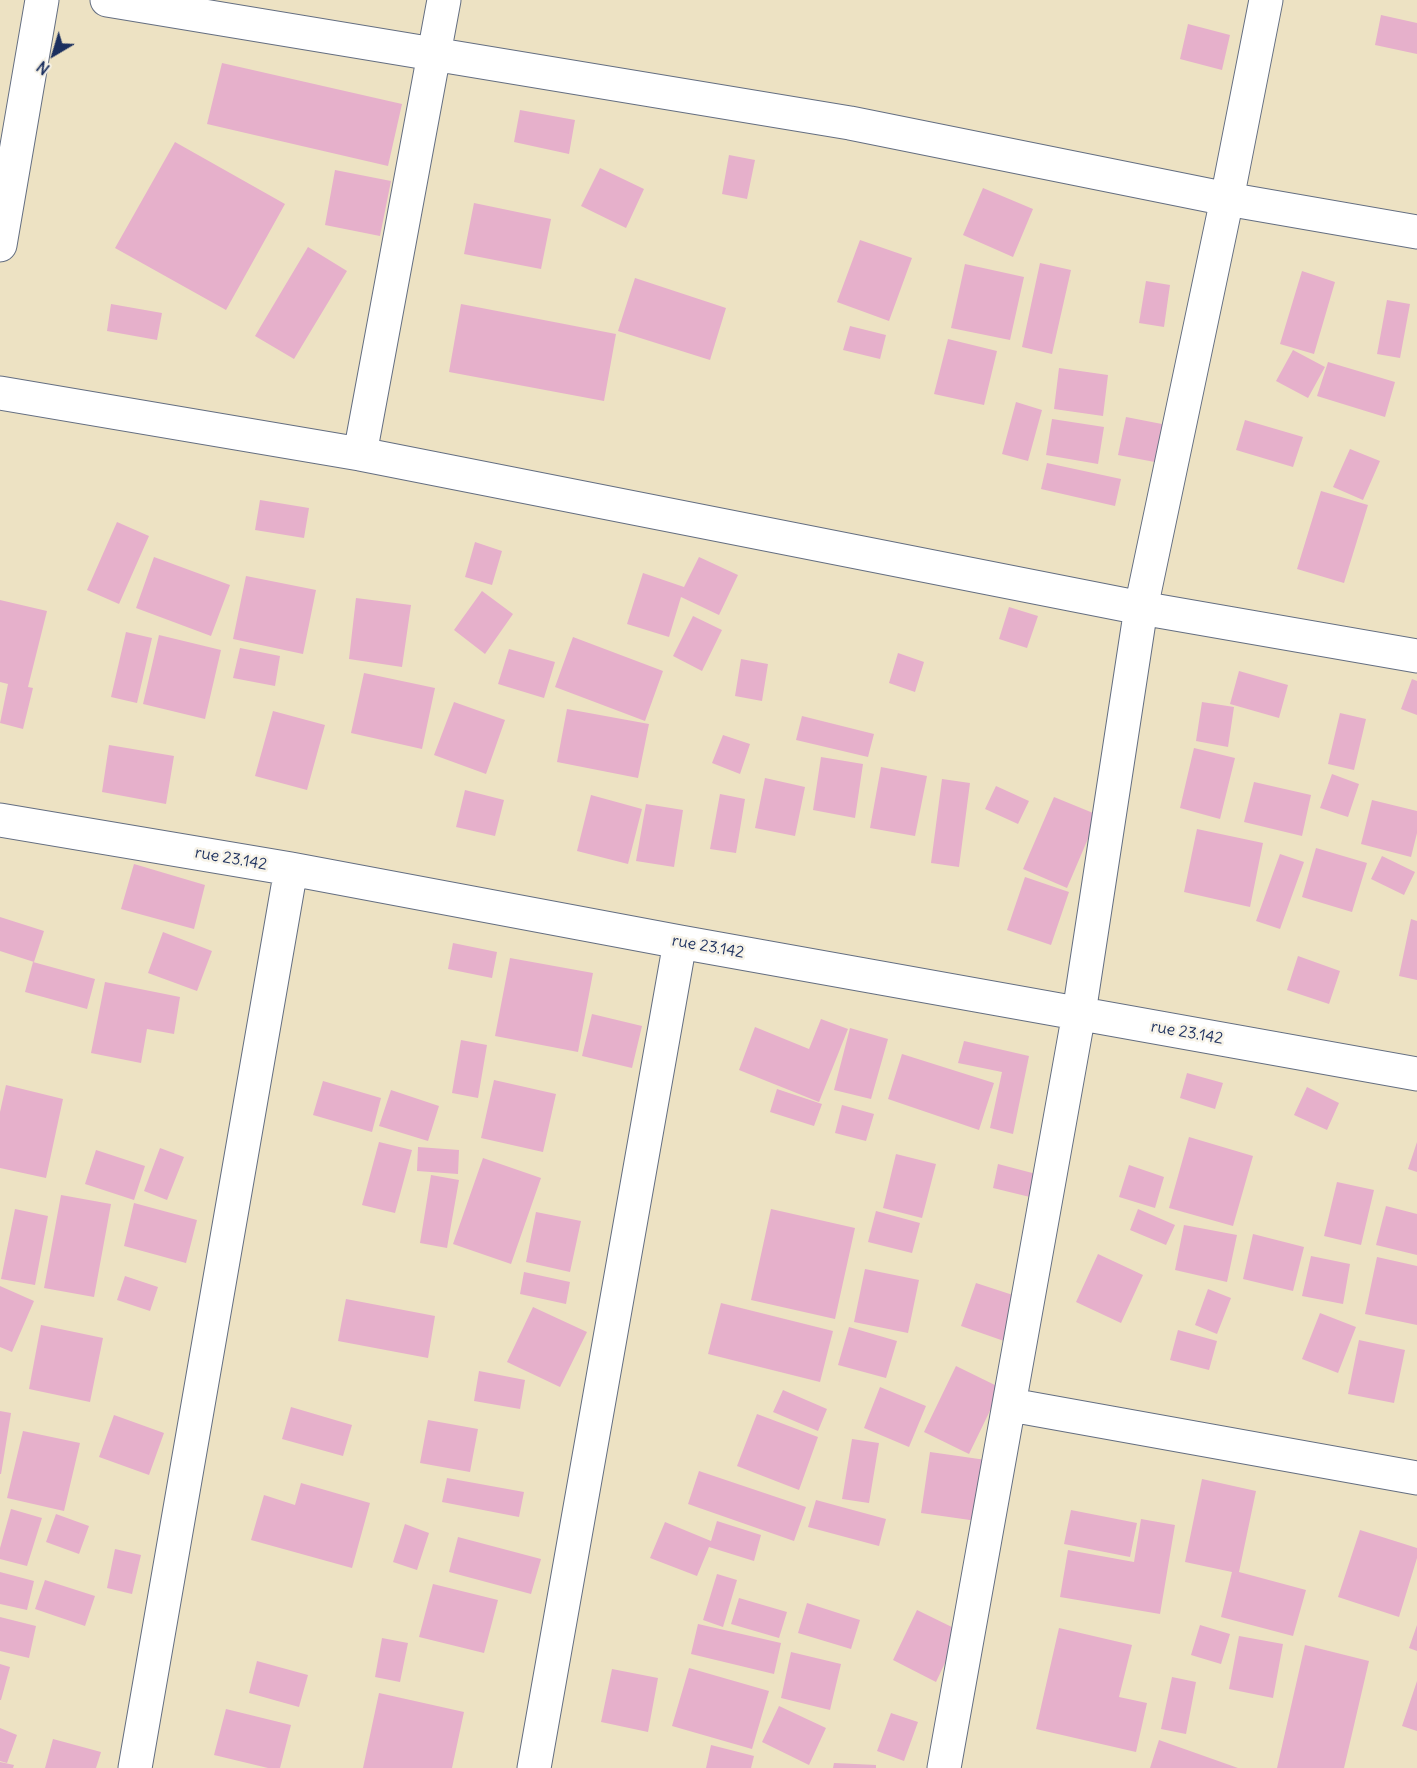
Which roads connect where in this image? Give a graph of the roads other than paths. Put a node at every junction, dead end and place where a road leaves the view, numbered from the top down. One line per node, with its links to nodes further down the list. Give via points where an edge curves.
1 (42, 0): 8 (street)
2 (107, 0): 5 (street)
3 (444, 0): 5 (street)
4 (1266, 0): 6 (street)
5 (434, 54): 6 (street, via 850,123); 10 (street)
6 (1227, 200): 7 (street); 11 (street)
7 (1417, 232)
8 (0, 245)
9 (0, 393): 10 (street)
10 (360, 454): 11 (street)
11 (1141, 608): 12 (street); 16 (street)
12 (1417, 656)
13 (0, 820): 14 (street, rue 23.142)
14 (291, 869): 15 (street, rue 23.142); 20 (street)
15 (680, 942): 16 (street, rue 23.142); 21 (street)
16 (1079, 1014): 17 (street, rue 23.142); 18 (street)
17 (1417, 1074)
18 (1011, 1405): 19 (street); 22 (street)
19 (1417, 1478)
20 (135, 1768)
21 (534, 1768)
22 (944, 1768)

